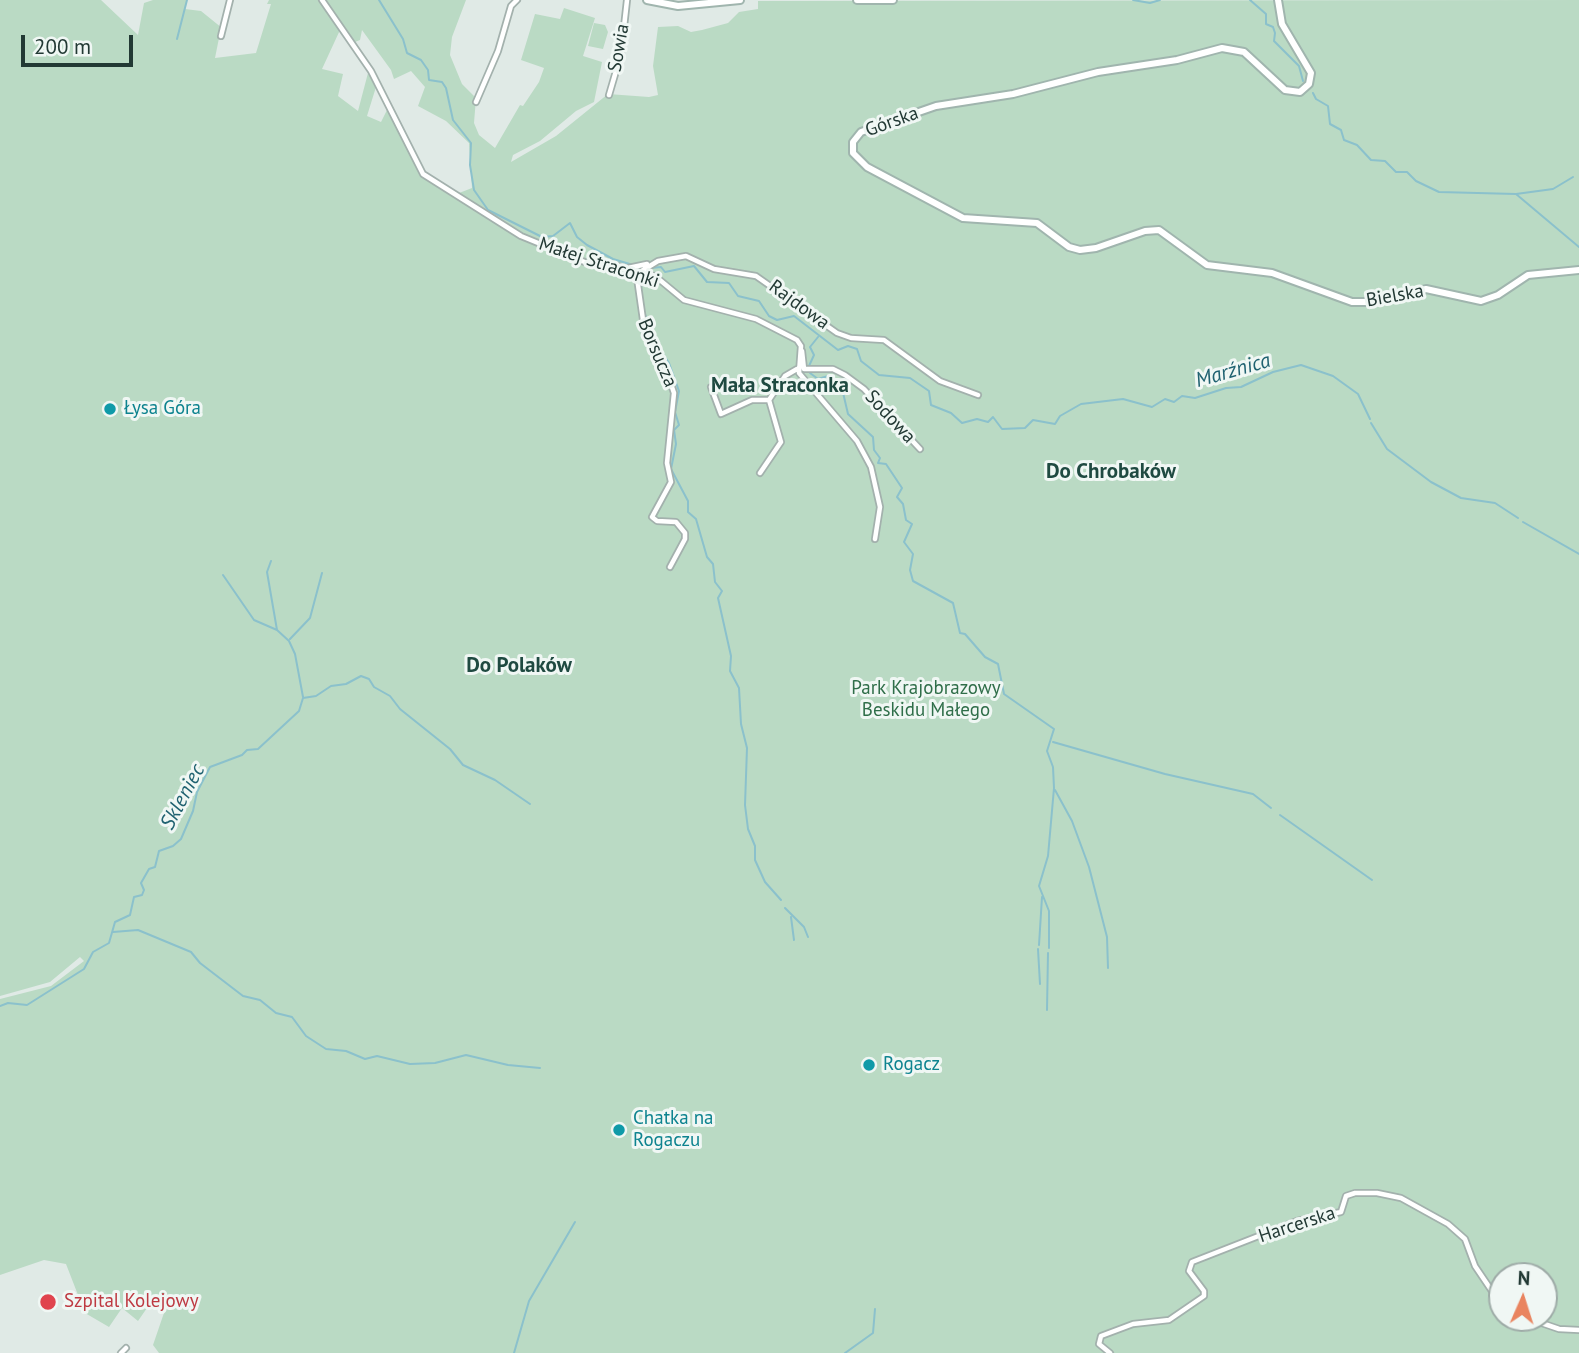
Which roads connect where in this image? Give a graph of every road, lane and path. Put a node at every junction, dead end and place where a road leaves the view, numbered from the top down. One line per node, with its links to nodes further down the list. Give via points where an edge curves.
1 (230, 0): 10 (street)
2 (322, 0): 14 (street, Małej Straconki, via 371,71 423,174 521,236 587,263)
3 (517, 0): 12 (street)
4 (627, 0): 11 (street, Sowia, via 621,54)
5 (648, 0): 6 (street, via 678,6)
6 (740, 0)
7 (857, 0): 8 (street)
8 (893, 0)
9 (1278, 0): 17 (street, Górska, via 1282,24 1311,74 1308,86 1298,93 1285,90 1244,52 1222,48 1013,94 936,106 861,132 853,140 852,150 867,167 962,218 1037,223 1080,250 1159,230 1203,264 1272,272)
10 (221, 36)
11 (609, 95)
12 (476, 102)
13 (648, 265): 14 (street, Rajdowa); 16 (street, Rajdowa); 21 (street, Rajdowa, via 686,256 714,269 756,276 837,333 884,340 940,381)
14 (628, 268): 16 (street, Małej Straconki)
15 (1579, 270): 17 (street, Bielska, via 1528,275 1481,301 1426,289 1362,303)
16 (639, 271): 18 (street, Małej Straconki, via 659,279 684,300 756,319); 26 (street, Borsucza, via 645,334 664,364 674,393 667,463 671,482 652,517 676,522 685,533)
17 (1329, 294)
18 (801, 346): 19 (street); 23 (street, Sodowa, via 805,369 833,369 854,381)
19 (797, 369): 22 (street, via 782,380); 25 (street, via 865,453 879,498)
20 (711, 387): 22 (street, via 721,414 752,400)
21 (978, 395)
22 (769, 400): 24 (street, via 781,439)
23 (920, 449)
24 (760, 473)
25 (875, 540)
26 (670, 568)
27 (1488, 1285): 30 (street, Harcerska, via 1465,1240 1452,1227 1407,1201 1364,1192 1346,1196 1342,1212 1297,1221 1192,1262 1189,1271 1205,1294 1169,1320 1133,1324 1101,1336 1099,1344)
28 (1558, 1329): 29 (street)
29 (1579, 1331)
30 (1111, 1353)

